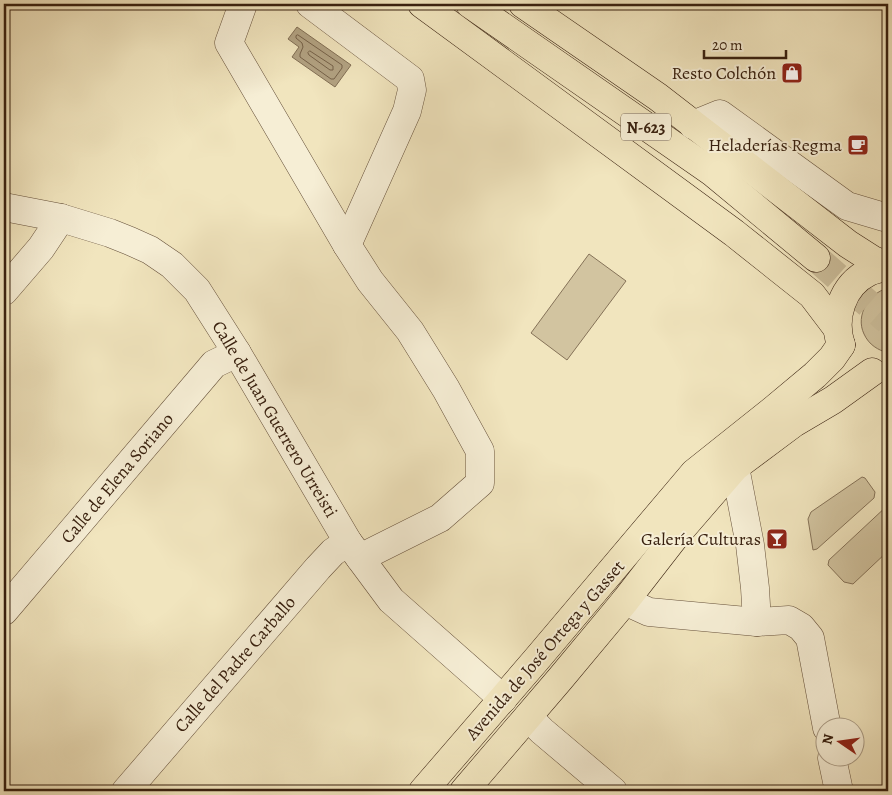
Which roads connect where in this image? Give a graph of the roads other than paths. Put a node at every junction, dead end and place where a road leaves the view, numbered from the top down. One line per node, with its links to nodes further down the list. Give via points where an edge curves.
1 (242, 4): 10 (street, Calle del Padre Carballo, via 229,43)
2 (310, 4): 10 (street, via 410,79 412,90 407,111)
3 (422, 4): 14 (main road, via 812,295)
4 (470, 4): 11 (main road, N-623, via 712,172)
5 (523, 4): 6 (main road)
6 (693, 124): 8 (street, via 720,114 847,206); 12 (main road, via 848,244)
7 (4, 207): 9 (street, Calle de Juan Guerrero Urreisti)
8 (888, 217)
9 (61, 218): 13 (street, via 41,248); 15 (street, Calle de Juan Guerrero Urreisti, via 130,241 172,266 197,290)
10 (347, 244): 18 (street, Calle del Padre Carballo, via 370,281 410,331 480,451 480,483 440,518)
11 (816, 258)
12 (888, 266): 14 (main road, via 871,271 850,287 839,312)
13 (4, 291)
14 (839, 336): 16 (main road, via 848,357 861,367); 22 (main road, Avenida de José Ortega y Gasset, via 832,358 815,375 694,474)
15 (237, 353): 18 (street, Calle de Juan Guerrero Urreisti); 20 (street, Calle de Elena Soriano, via 214,364)
16 (880, 373): 17 (main road, Avenida de José Ortega y Gasset, via 794,423)
17 (735, 467): 19 (main road, Avenida de José Ortega y Gasset); 21 (street, via 750,545)
18 (354, 550): 22 (street, Calle de Juan Guerrero Urreisti, via 390,600); 26 (street, Calle del Padre Carballo, via 334,552 318,568)
19 (625, 601): 21 (street, via 649,612); 23 (main road, Avenida de José Ortega y Gasset)
20 (4, 611)
21 (757, 622): 24 (street, via 789,620 810,638)
22 (503, 699): 27 (main road, Avenida de José Ortega y Gasset)
23 (528, 718): 28 (main road, Avenida de José Ortega y Gasset); 29 (street)
24 (825, 718)
25 (834, 768): 30 (street)
26 (126, 791)
27 (423, 791)
28 (464, 791)
29 (614, 791)
30 (839, 791)

